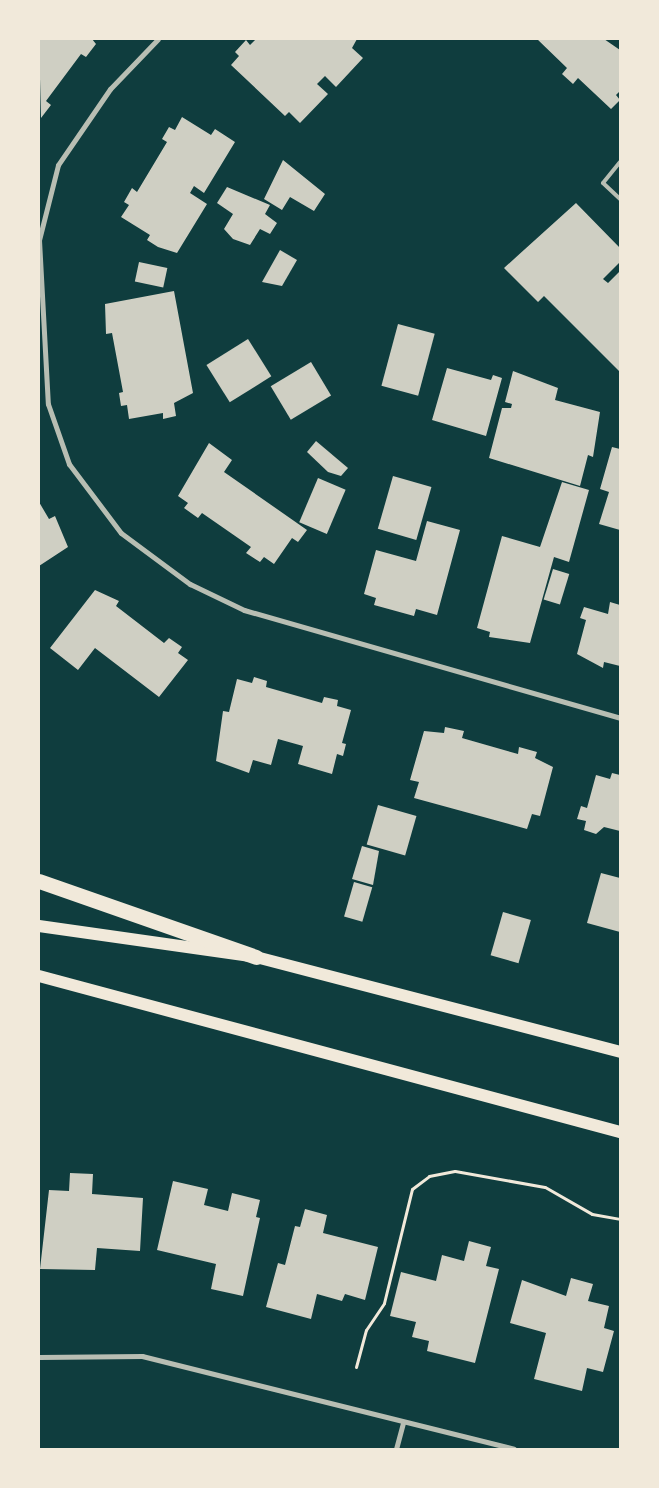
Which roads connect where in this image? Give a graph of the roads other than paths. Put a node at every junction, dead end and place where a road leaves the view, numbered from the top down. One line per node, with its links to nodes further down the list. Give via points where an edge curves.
1 (158, 39): 4 (street, via 110,89 58,165 39,240)
2 (620, 162): 3 (lane, via 603,183)
3 (620, 199)
4 (40, 284): 5 (street, via 48,404 69,464 129,539 190,584 244,610)
5 (620, 718)
6 (39, 881): 8 (highway)
7 (39, 926): 8 (main road)
8 (256, 957): 10 (main road)
9 (39, 976): 11 (main road)
10 (620, 1052)
11 (620, 1132)
12 (39, 1356): 13 (street, via 142,1356)
13 (403, 1423): 14 (street); 15 (street)
14 (396, 1449)
15 (514, 1449)

